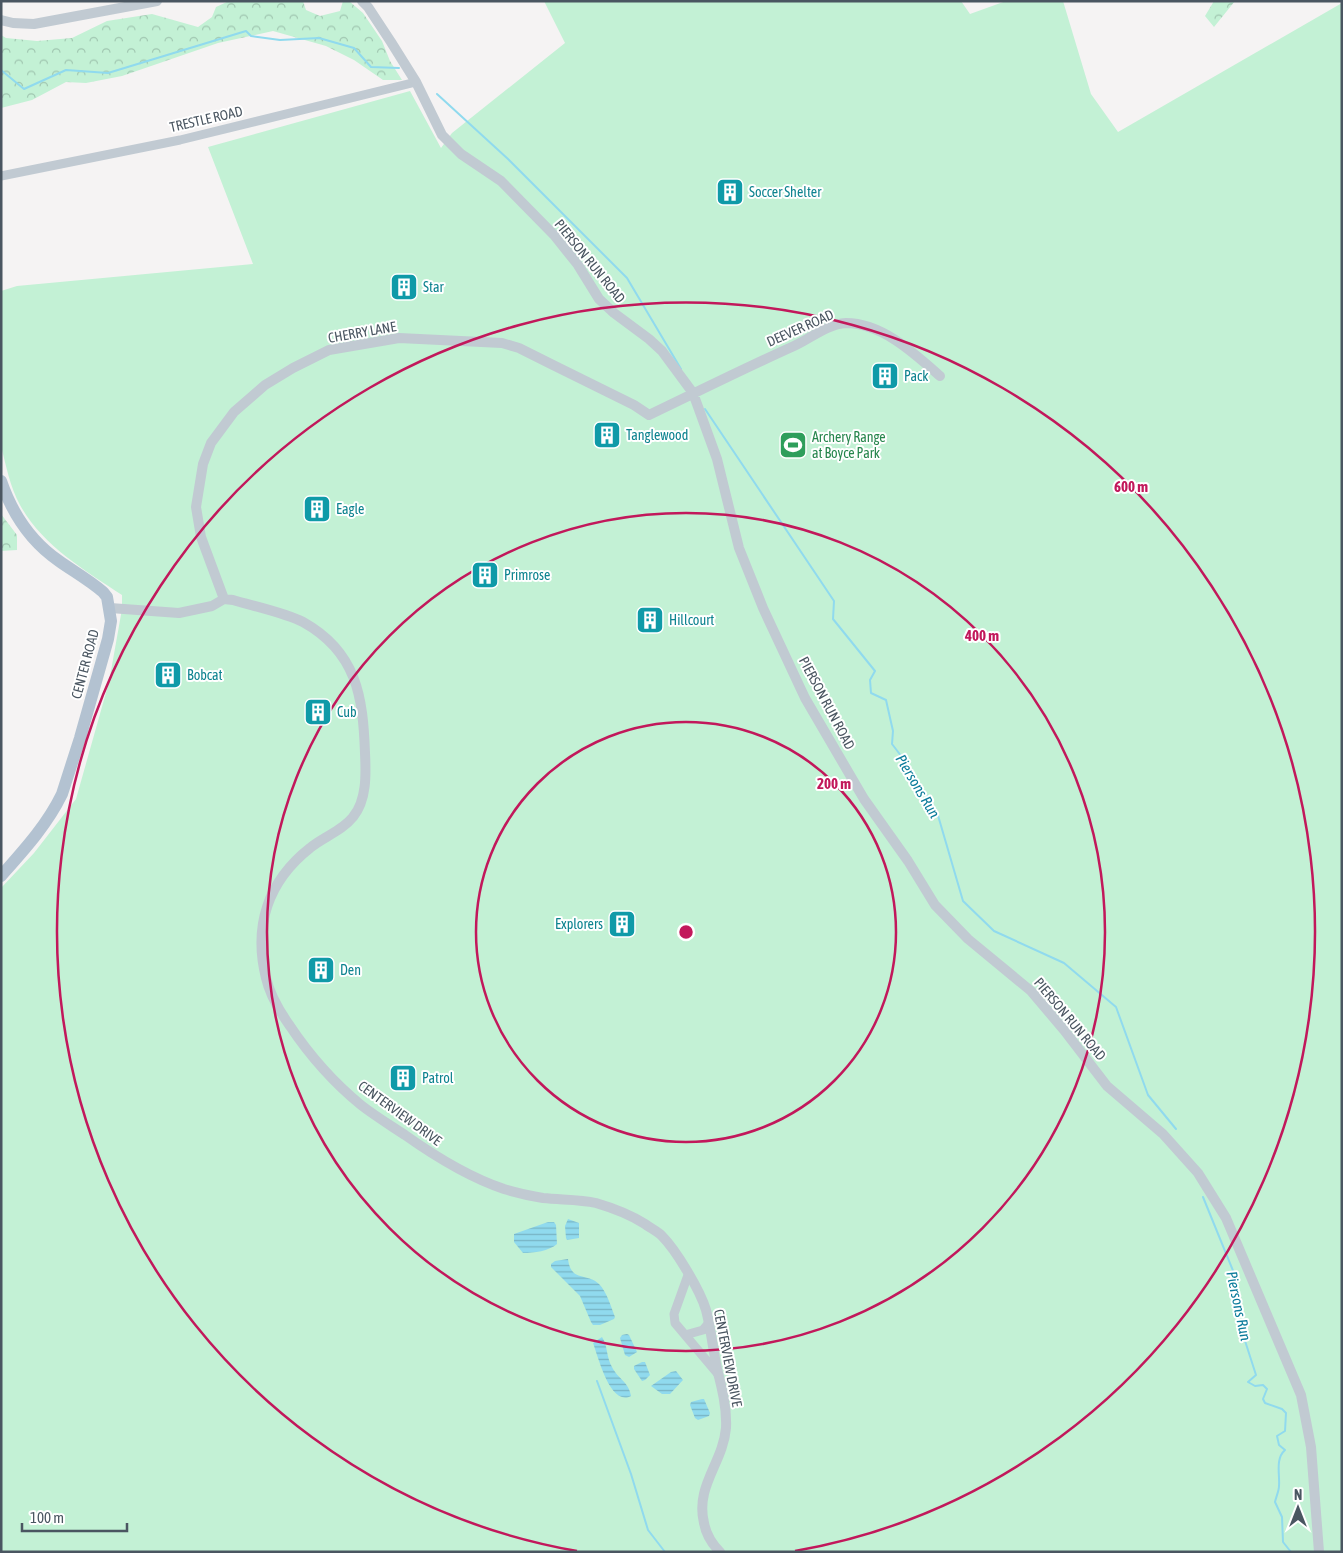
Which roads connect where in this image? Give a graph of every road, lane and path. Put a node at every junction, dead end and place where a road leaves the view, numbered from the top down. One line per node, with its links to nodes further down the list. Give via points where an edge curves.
1 (157, 1): 3 (street, via 34,24)
2 (362, 1): 4 (street, PIERSON RUN ROAD)
3 (1, 20)
4 (416, 82): 5 (street, TRESTLE ROAD, via 180,140); 7 (street, PIERSON RUN ROAD, via 450,145 508,188 554,235 599,299 662,351)
5 (1, 176)
6 (940, 376): 7 (street, DEEVER ROAD, via 915,354 874,328 845,323)
7 (693, 393): 9 (street, CHERRY LANE, via 649,415 553,364 502,343 399,338 329,350 265,385 234,412 211,443 203,464 196,507 201,537); 17 (street, PIERSON RUN ROAD, via 718,459 739,548 763,608 805,698 864,799 908,860 935,905 968,939 1031,991 1107,1086 1163,1134 1198,1173 1226,1218 1301,1395 1311,1447)
8 (1, 480): 10 (main road, via 14,512 32,537 52,556 103,592)
9 (224, 599): 10 (street, via 212,606 179,612); 12 (street, CENTERVIEW DRIVE, via 301,621 319,633 334,645 348,665 360,695 365,768 361,804 354,817 312,846 284,872 271,894 262,933 266,982 303,1046 362,1105 462,1171 504,1189 595,1203 634,1217 661,1235)
10 (110, 608): 11 (main road, CENTER ROAD, via 108,639 62,794 41,830)
11 (1, 876)
12 (688, 1275): 13 (street, CENTERVIEW DRIVE, via 705,1309); 14 (street, via 674,1314 675,1323)
13 (708, 1324): 14 (street, via 703,1330); 15 (street, CENTERVIEW DRIVE)
14 (685, 1335): 15 (street)
15 (719, 1376): 16 (street, CENTERVIEW DRIVE, via 726,1406 726,1427 723,1446 701,1500 706,1532)
16 (720, 1552)
17 (1319, 1552)

